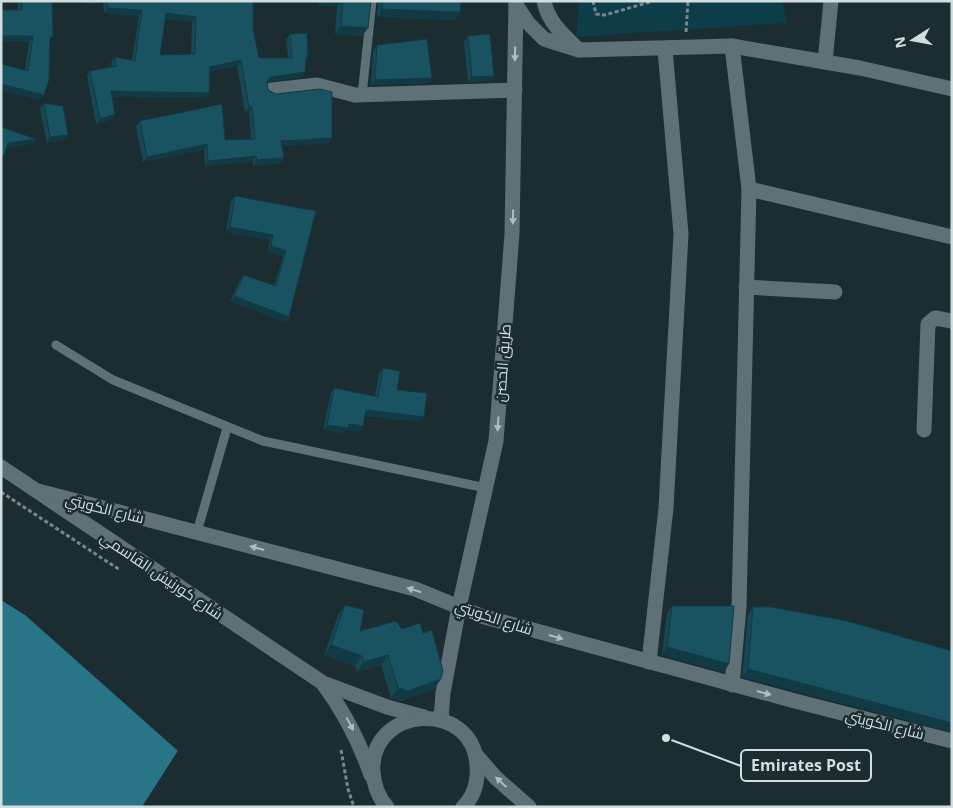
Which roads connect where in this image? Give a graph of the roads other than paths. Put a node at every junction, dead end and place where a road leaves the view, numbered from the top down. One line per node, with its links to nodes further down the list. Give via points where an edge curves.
1 (372, 1): 12 (lane)
2 (544, 1): 7 (street, via 558,31)
3 (831, 1): 8 (street)
4 (516, 3): 7 (street, via 544,38); 10 (street, طريق الحصن, one-way to 10)
5 (732, 46): 6 (street); 8 (street); 13 (street)
6 (665, 49): 7 (street); 26 (street, via 681,234 666,508)
7 (579, 50)
8 (825, 62): 11 (street)
9 (272, 90): 12 (street, via 317,85)
10 (515, 90): 12 (street); 22 (street, طريق الحصن, one-way to 22, via 512,234 496,441)
11 (952, 90)
12 (362, 95)
13 (749, 189): 14 (street); 15 (street)
14 (952, 238)
15 (746, 287): 16 (street); 28 (street, via 739,606)
16 (835, 292)
17 (952, 321): 20 (street, via 935,318 928,327)
18 (56, 345): 19 (lane, via 113,380)
19 (227, 428): 22 (lane, via 263,441); 24 (lane)
20 (924, 430)
21 (1, 467): 23 (street, شارع كورنيش القاسمي)
22 (486, 488): 25 (street, طريق الحصن)
23 (38, 491): 24 (street, شارع الكويتي); 27 (street, شارع كورنيش القاسمي)
24 (197, 532): 25 (street, شارع الكويتي, one-way to 24, via 415,589)
25 (460, 607): 26 (street, شارع الكويتي, one-way to 26, via 481,616); 30 (street, طريق الحصن, via 443,693)
26 (649, 662): 28 (street, شارع الكويتي)
27 (323, 684): 29 (street, شارع كورنيش القاسمي); 33 (street, شارع كورنيش القاسمي, one-way to 33, via 343,710 359,740)
28 (732, 685): 31 (street, شارع الكويتي, one-way to 31)
29 (424, 717): 30 (street, شارع كورنيش القاسمي); 33 (street, via 406,721 390,731 378,746 372,764)
30 (441, 720): 32 (street, via 457,727 469,739)
31 (952, 741)
32 (476, 755): 35 (street, via 478,779); 36 (street, one-way to 32)
33 (374, 783): 34 (street, شارع كورنيش القاسمي)
34 (387, 807)
35 (464, 807)
36 (529, 807)

